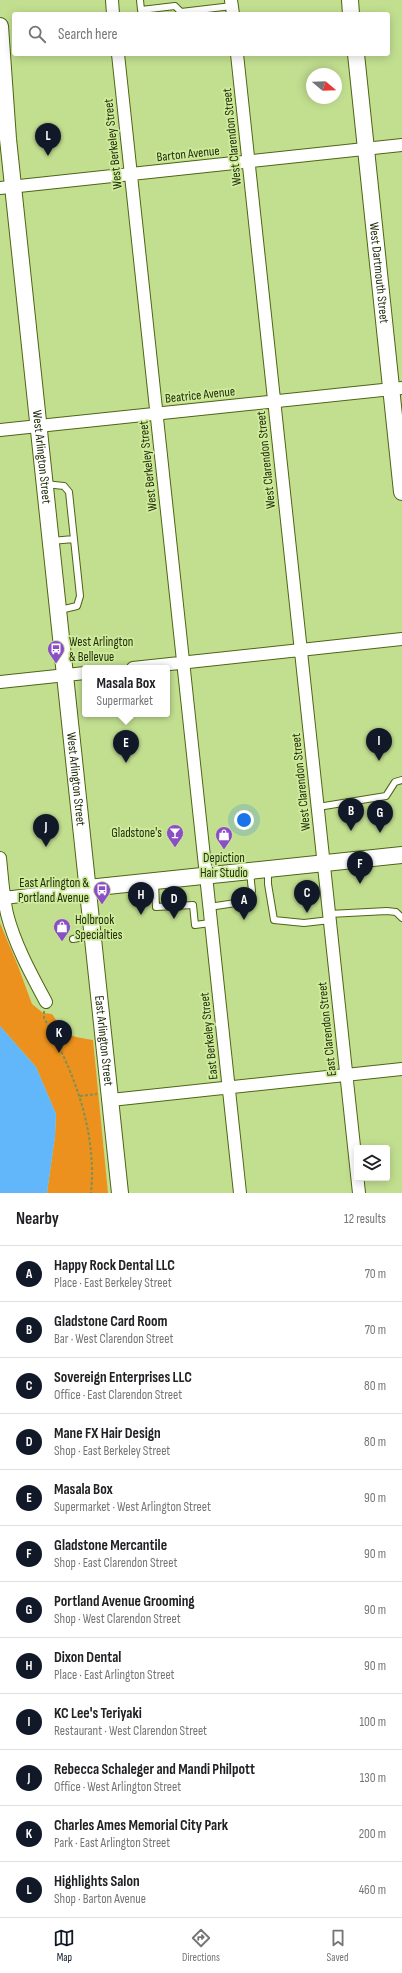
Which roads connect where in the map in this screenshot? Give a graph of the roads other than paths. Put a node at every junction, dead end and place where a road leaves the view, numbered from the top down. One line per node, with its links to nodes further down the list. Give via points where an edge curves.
1 (112, 0): 5 (street)
2 (140, 0): 4 (lane, via 141,10 175,6 181,12)
3 (350, 0): 6 (main road)
4 (232, 7)
5 (114, 12)
6 (351, 12)
7 (0, 34): 15 (main road, West Arlington Street)
8 (118, 56): 14 (street, West Berkeley Street)
9 (237, 56): 13 (street, West Clarendon Street)
10 (356, 56): 12 (main road, West Dartmouth Street)
11 (402, 145): 12 (street, Barton Avenue)
12 (366, 149): 13 (street, Barton Avenue); 16 (main road, West Dartmouth Street)
13 (249, 161): 14 (street, Barton Avenue); 17 (street, West Clarendon Street)
14 (130, 174): 15 (street, Barton Avenue); 18 (street, West Berkeley Street)
15 (7, 187): 19 (main road, West Arlington Street)
16 (396, 388): 17 (street, Beatrice Avenue); 22 (main road, West Dartmouth Street)
17 (274, 402): 18 (street, Beatrice Avenue); 27 (street, West Clarendon Street)
18 (157, 414): 19 (street, Beatrice Avenue); 28 (street, West Berkeley Street)
19 (39, 427): 20 (street, Beatrice Avenue); 21 (main road, West Arlington Street)
20 (0, 430)
21 (45, 484): 23 (lane, via 64,486 69,492); 24 (main road, West Arlington Street)
22 (402, 492)
23 (74, 539): 24 (lane); 25 (lane, via 80,596 77,606)
24 (51, 541): 25 (main road, West Arlington Street)
25 (58, 610): 31 (main road, West Arlington Street)
26 (402, 639): 27 (street)
27 (301, 649): 28 (street); 34 (street, West Clarendon Street)
28 (182, 663): 29 (street); 40 (street, West Berkeley Street)
29 (162, 665)
30 (82, 673): 31 (street)
31 (65, 675): 32 (street); 42 (main road, West Arlington Street)
32 (0, 682)
33 (402, 780): 34 (lane, via 395,782 386,796)
34 (318, 807): 37 (street, West Clarendon Street)
35 (402, 855): 37 (main road)
36 (0, 858): 43 (street)
37 (324, 862): 38 (main road); 45 (street, East Clarendon Street)
38 (269, 868): 39 (main road); 45 (lane, via 268,884 274,920 304,923)
39 (249, 870): 40 (main road); 44 (lane, via 252,891 249,901)
40 (205, 875): 41 (main road); 44 (street, East Berkeley Street)
41 (154, 881): 42 (main road); 47 (lane, via 156,907 193,905 195,925)
42 (88, 888): 43 (street); 48 (main road, East Arlington Street)
43 (4, 898): 50 (street, via 18,945)
44 (209, 907): 47 (street, East Berkeley Street)
45 (329, 917): 46 (lane, via 387,911 396,912); 52 (street, East Clarendon Street)
46 (402, 918)
47 (210, 923): 53 (street, East Berkeley Street)
48 (93, 935): 49 (lane); 54 (main road, East Arlington Street)
49 (73, 939)
50 (46, 1002)
51 (402, 1069): 52 (street)
52 (346, 1076): 53 (street); 57 (street, East Clarendon Street)
53 (229, 1087): 54 (street); 56 (street, East Berkeley Street)
54 (105, 1097): 55 (main road, East Arlington Street)
55 (120, 1193)
56 (240, 1193)
57 (358, 1193)

